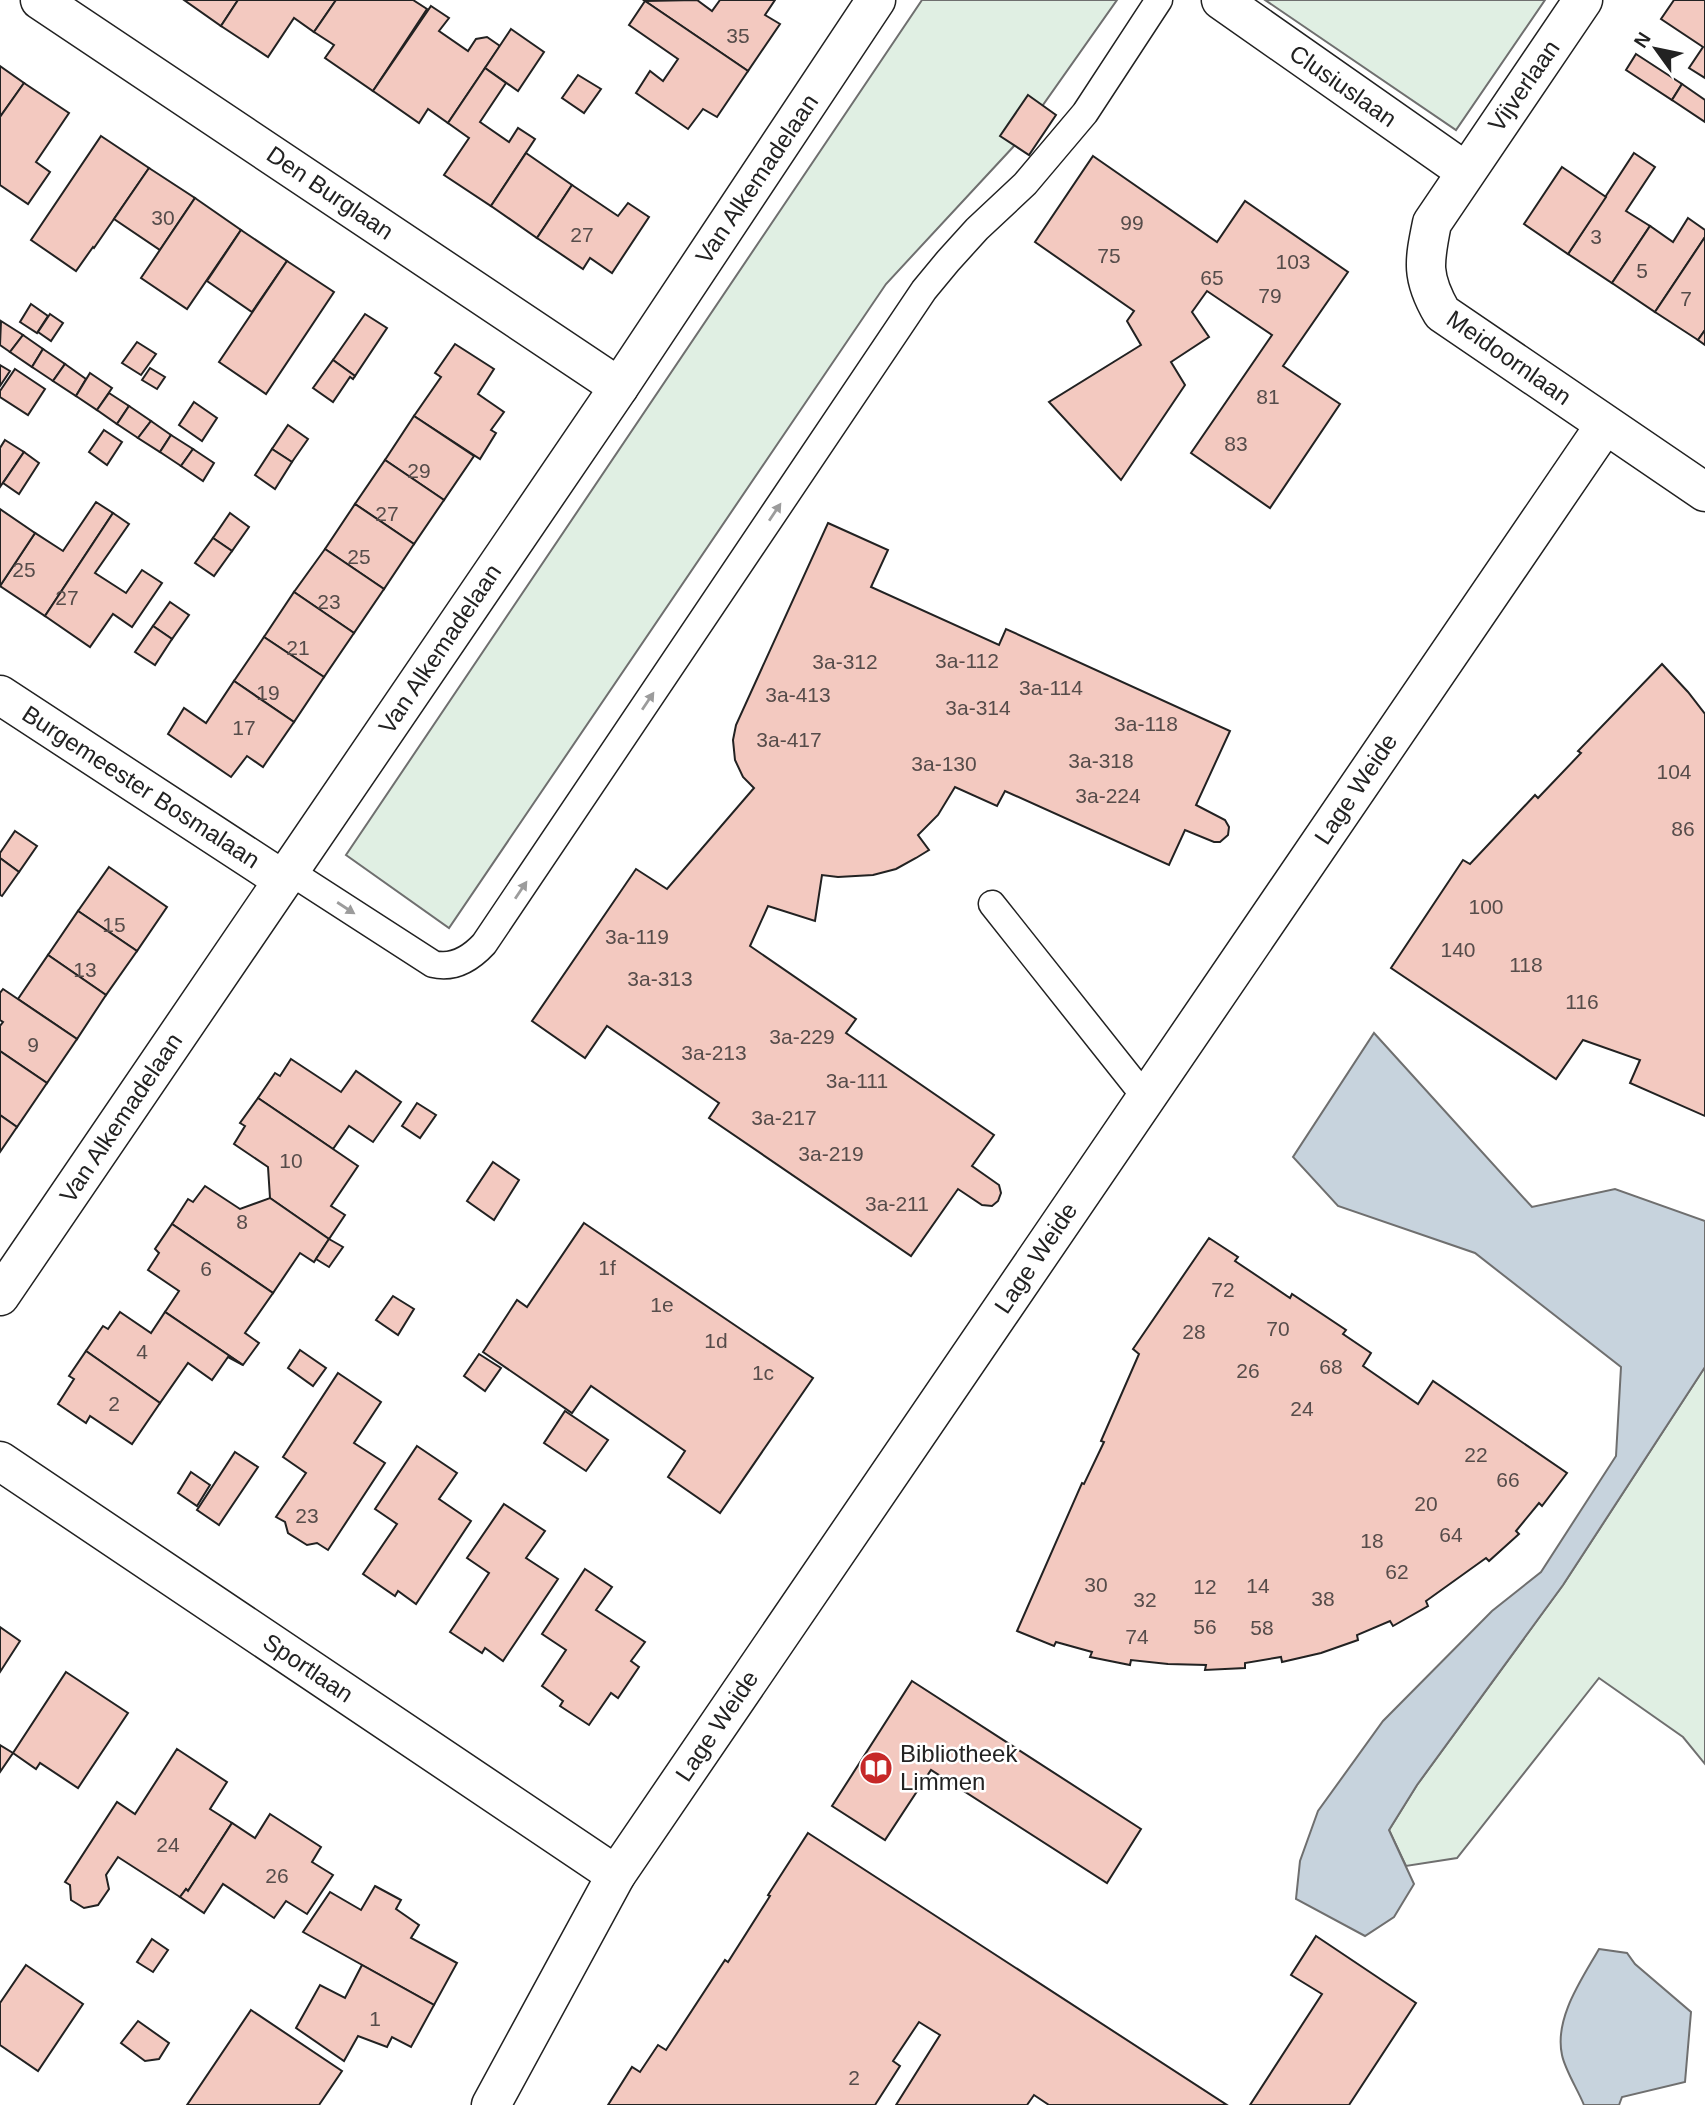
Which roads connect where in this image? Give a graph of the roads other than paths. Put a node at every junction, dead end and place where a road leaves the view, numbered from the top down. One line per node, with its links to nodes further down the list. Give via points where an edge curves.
1 (40, 0): 7 (street, Den Burglaan)
2 (876, 0): 7 (street, Van Alkemadelaan)
3 (1159, 0): 11 (lane, one-way to 3, via 433,964 465,960 484,944 924,290 1085,113)
4 (1221, 0): 6 (street, Clusiuslaan)
5 (1583, 0): 6 (street, Vijverlaan)
6 (1465, 171): 8 (street, Meidoornlaan, via 1432,223 1425,271 1430,293 1442,313)
7 (619, 387): 11 (street, Van Alkemadelaan)
8 (1605, 425): 9 (street, Meidoornlaan); 13 (street, Lage Weide)
9 (1705, 492)
10 (0, 695): 11 (street, Burgemeester Bosmalaan)
11 (286, 875): 14 (street, Van Alkemadelaan)
12 (992, 904): 13 (lane)
13 (1146, 1098): 16 (street, Lage Weide)
14 (0, 1296)
15 (0, 1461): 16 (street, Sportlaan)
16 (616, 1875): 17 (street, Lage Weide)
17 (491, 2105)

